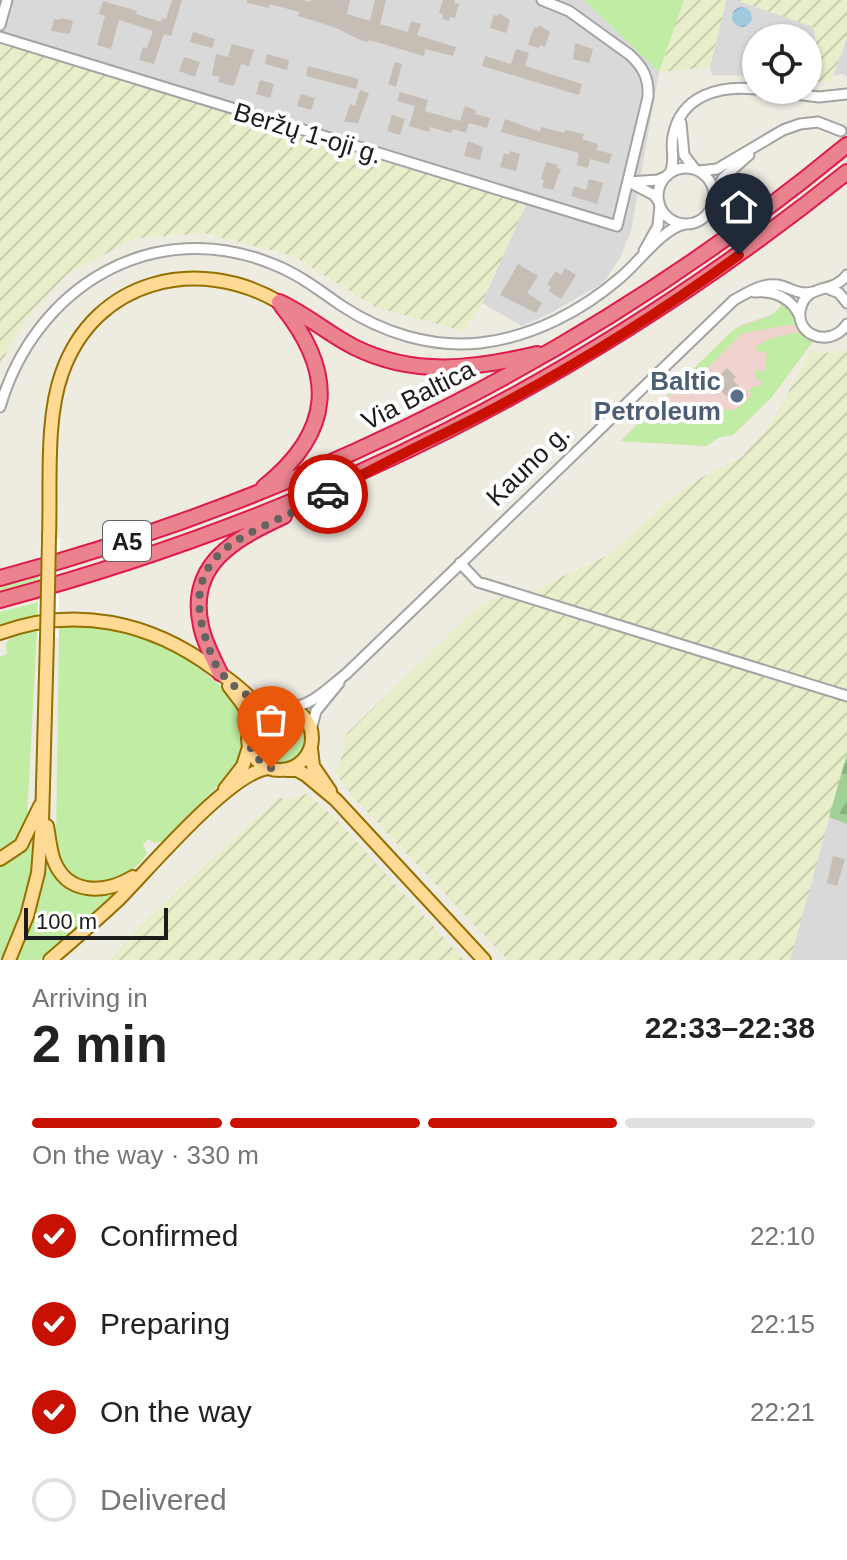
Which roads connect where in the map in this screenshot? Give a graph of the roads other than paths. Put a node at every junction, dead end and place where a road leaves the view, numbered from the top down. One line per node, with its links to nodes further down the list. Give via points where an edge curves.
1 (7, 0): 3 (street)
2 (542, 0): 14 (street, via 582,20 630,55 644,72 648,97)
3 (0, 25)
4 (0, 37): 14 (street, Beržų 1-oji g., via 617,226)
5 (742, 88): 8 (street, via 708,92)
6 (847, 94): 7 (street)
7 (822, 97)
8 (682, 116): 11 (street, via 684,155); 13 (street, via 673,135)
9 (844, 138): 10 (street, via 818,122 783,130); 29 (highway, Via Baltica / A5, via 816,170 709,251)
10 (757, 147): 11 (street, via 717,169); 15 (street, via 723,178)
11 (698, 171): 13 (street, via 682,168); 15 (street, via 710,182)
12 (847, 172): 31 (highway, Via Baltica / A5, via 713,274 619,336 487,412)
13 (668, 175): 14 (street); 16 (street, via 659,188)
14 (629, 182): 16 (street)
15 (714, 197): 17 (street, via 708,213)
16 (660, 204): 17 (street, via 670,218); 18 (street, via 658,226)
17 (685, 224): 18 (street, via 668,230)
18 (640, 257): 30 (street, via 605,290 548,324 513,337 459,344 425,341 374,324 305,280 256,258 204,249 148,255 94,278 52,311 23,350)
19 (847, 275): 20 (street)
20 (826, 289): 21 (street); 24 (street)
21 (813, 292): 22 (street, via 770,285); 25 (street, via 803,302)
22 (747, 293): 25 (street, via 778,295 793,303); 33 (street, Kauno g., via 723,309)
23 (279, 302): 29 (highway, via 356,348 412,366 474,368); 32 (highway, via 312,350 320,378 318,409 298,453); 49 (main road, bridge, via 235,282 191,277 160,282 131,293 93,321 68,358 57,388 52,428)
24 (847, 303)
25 (800, 317): 28 (street, via 814,336)
26 (847, 324): 28 (street)
27 (847, 335): 28 (street)
28 (835, 336)
29 (555, 350): 32 (highway, Via Baltica / A5, via 402,432)
30 (0, 407)
31 (365, 472): 35 (highway, Via Baltica / A5, via 178,547); 37 (highway, via 245,534 219,554 204,579 199,608 204,637)
32 (251, 497): 34 (highway, Via Baltica / A5, via 145,536)
33 (460, 563): 38 (street, Kauno g.); 39 (street, via 478,582)
34 (0, 578)
35 (0, 600)
36 (0, 633): 37 (main road, via 57,620 118,623 169,640)
37 (220, 673): 40 (main road, via 252,700); 42 (main road, via 247,709)
38 (346, 674): 41 (street, Kauno g., via 309,703); 43 (street, Kauno g., via 316,711)
39 (847, 696)
40 (275, 706): 41 (main road); 42 (main road, via 259,714)
41 (289, 707): 43 (main road)
42 (250, 729): 44 (main road)
43 (311, 730): 45 (main road)
44 (249, 745): 46 (main road, via 253,755); 48 (main road, via 243,766)
45 (311, 749): 47 (main road, via 301,763); 50 (main road, via 313,766)
46 (271, 768): 47 (main road); 48 (main road, via 252,772)
47 (286, 770): 50 (main road, via 306,775)
48 (218, 798): 52 (main road)
49 (42, 800): 51 (main road, via 21,845); 52 (main road, via 53,858 69,881 87,889 106,889); 53 (main road, via 35,883)
50 (336, 800): 55 (main road)
51 (0, 859)
52 (142, 871): 54 (main road, via 121,897)
53 (9, 960)
54 (50, 960)
55 (484, 960)

